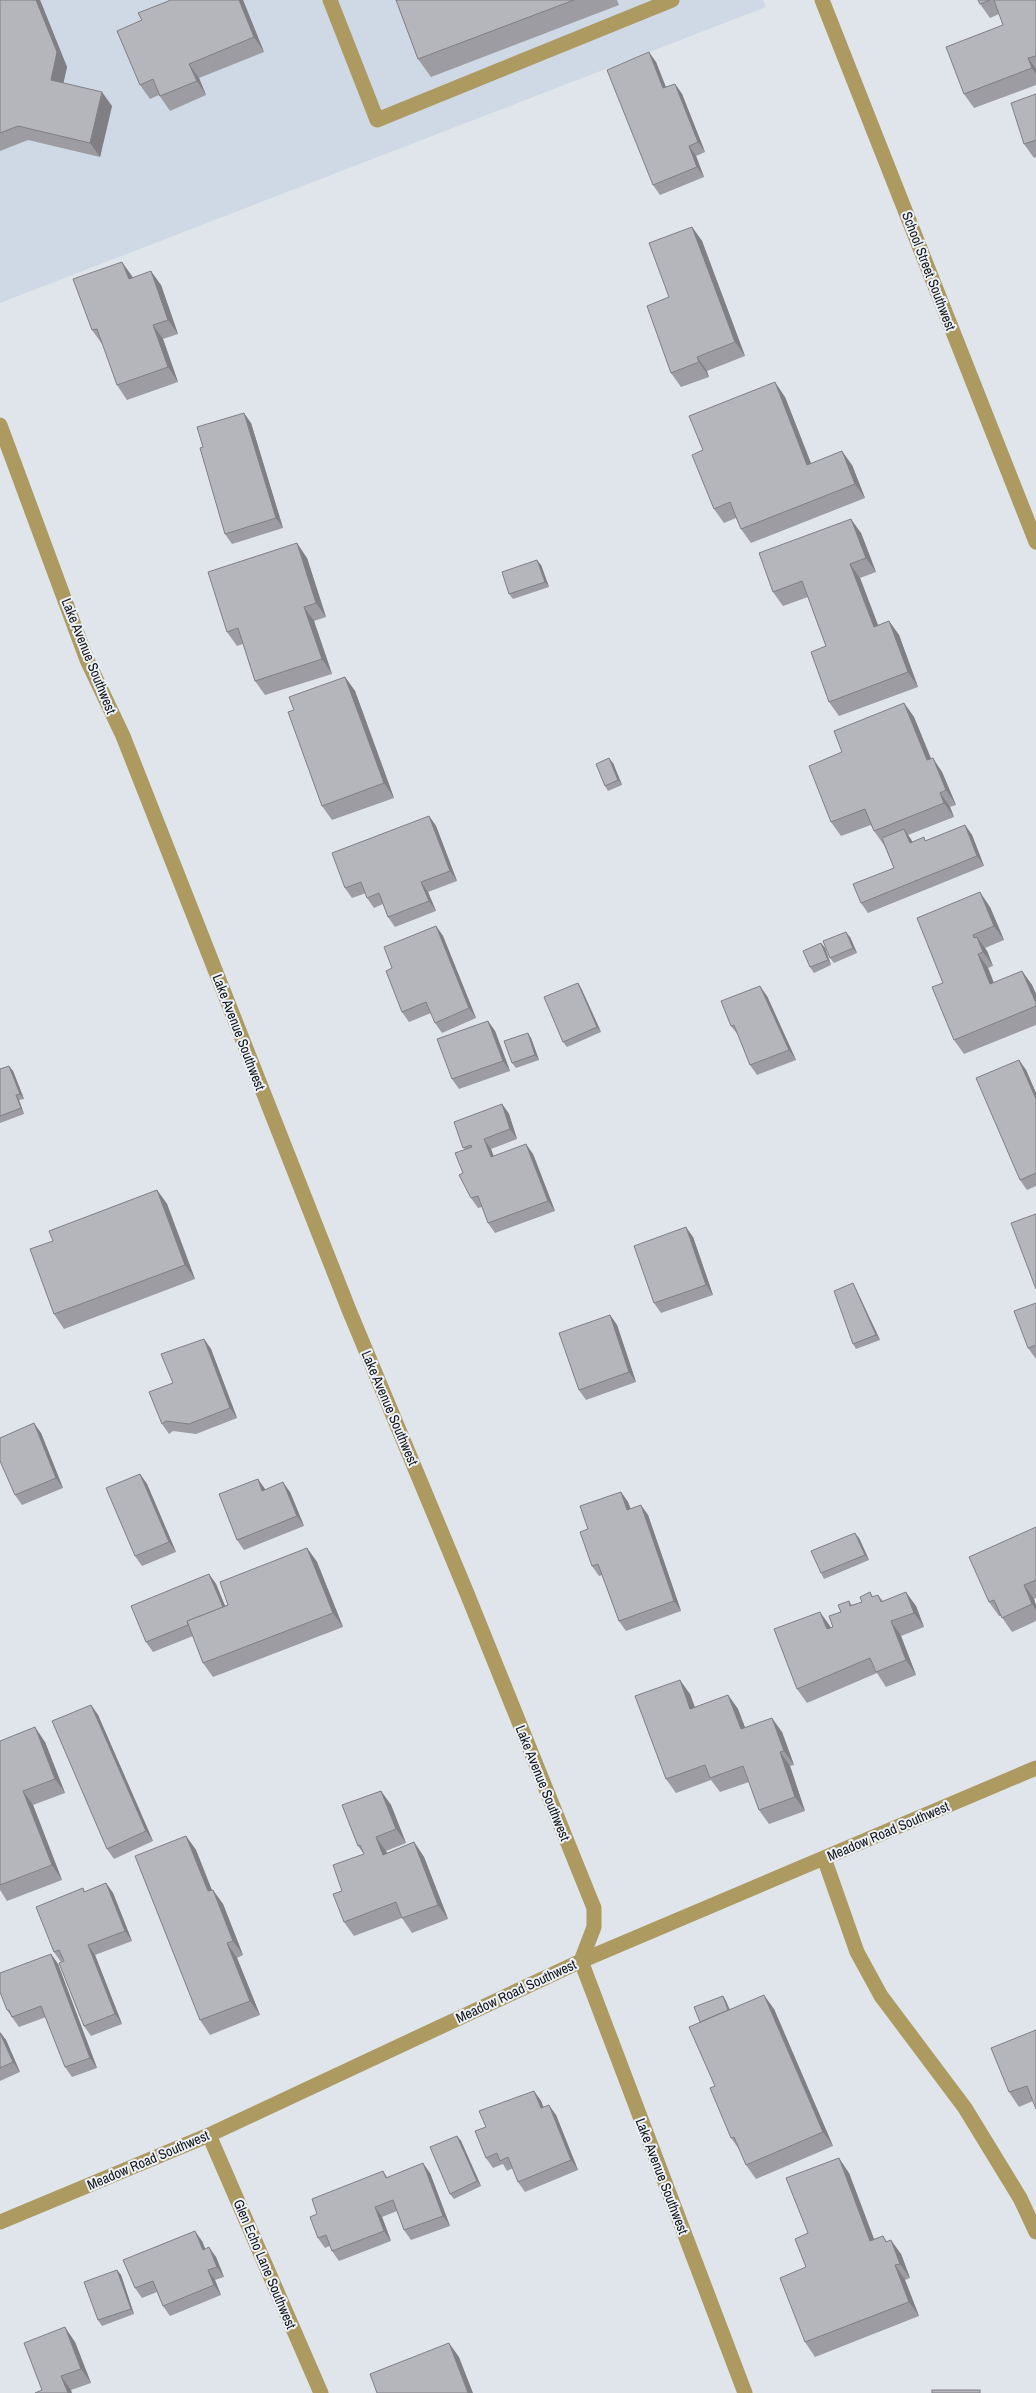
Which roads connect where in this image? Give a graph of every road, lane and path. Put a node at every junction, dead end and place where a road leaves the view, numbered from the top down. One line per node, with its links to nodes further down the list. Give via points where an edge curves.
1 (330, 0): 2 (street, via 377,120)
2 (672, 0)
3 (822, 0): 5 (street, School Street Southwest)
4 (0, 426): 8 (street, Lake Avenue Southwest, via 87,660 123,736 348,1310 594,1908 594,1927)
5 (1036, 542)
6 (1036, 1768): 7 (street, Meadow Road Southwest)
7 (824, 1858): 8 (street, Meadow Road Southwest); 11 (street, via 858,1952 881,1996 965,2108 1020,2198)
8 (581, 1961): 9 (street, Meadow Road Southwest); 13 (street, Lake Avenue Southwest)
9 (209, 2135): 10 (street, Meadow Road Southwest); 12 (street, Glen Echo Lane Southwest)
10 (0, 2222)
11 (1036, 2232)
12 (321, 2393)
13 (744, 2393)

